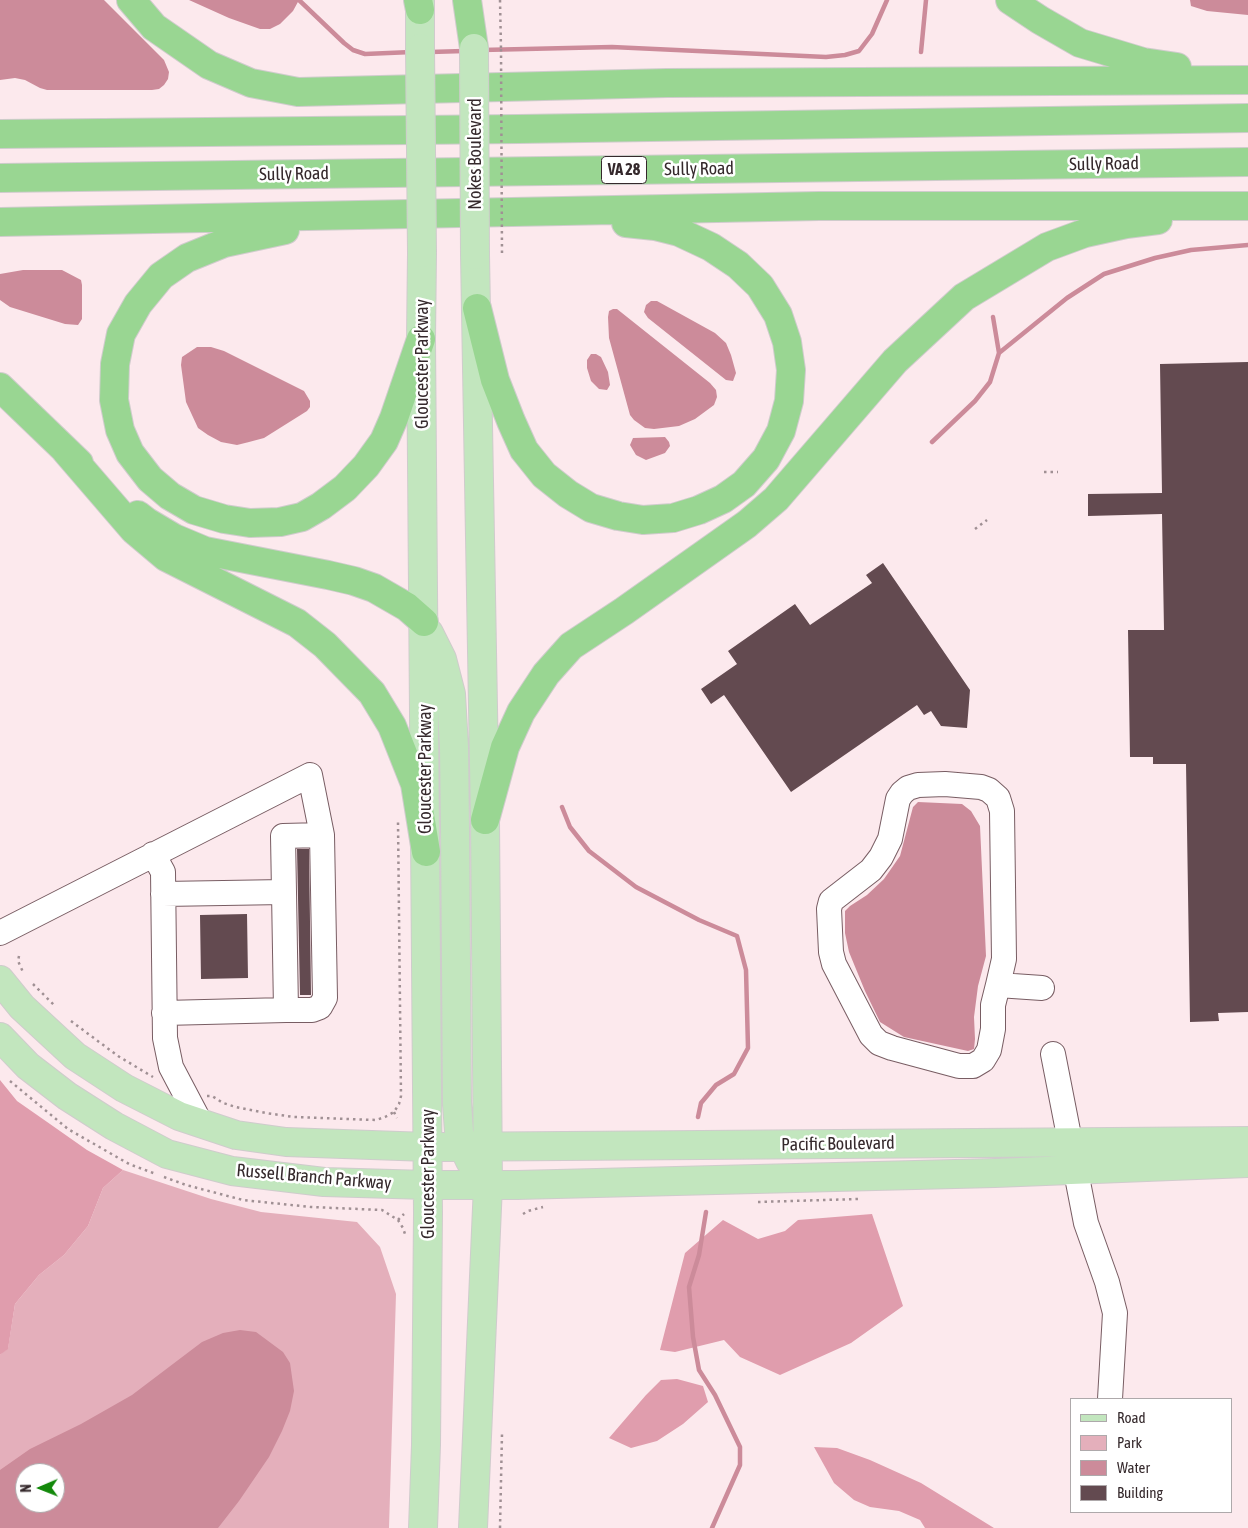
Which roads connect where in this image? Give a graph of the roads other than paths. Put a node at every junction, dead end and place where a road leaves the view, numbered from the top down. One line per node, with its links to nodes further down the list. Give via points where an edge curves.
1 (131, 0): 8 (highway, via 154,27 209,65 251,83 298,92 667,83)
2 (466, 0): 6 (highway)
3 (476, 0): 6 (main road, Nokes Boulevard)
4 (1010, 0): 7 (highway, via 1080,43 1142,62)
5 (419, 3): 18 (main road, Gloucester Parkway, bridge)
6 (474, 48): 17 (main road, Nokes Boulevard, bridge)
7 (1248, 76)
8 (1248, 80)
9 (1248, 118): 10 (highway)
10 (0, 134)
11 (1248, 162): 12 (highway, Sully Road / VA 28)
12 (0, 178)
13 (1248, 206): 14 (highway, via 819,206); 22 (highway, via 1085,233 1047,247 964,297 895,361 776,499 747,524 571,646 546,674 520,712 505,747)
14 (551, 211): 15 (highway); 17 (highway, via 679,232 711,247 738,265 760,286 778,315 792,370 790,401 781,431 766,459 744,484 723,499 673,518 643,520 591,508 544,474 524,450 495,380)
15 (363, 216): 16 (highway); 18 (highway, via 224,243 187,258 161,276 138,304 122,334 115,364 114,400 120,430 130,453 150,479 194,510 250,523 302,517 345,488 384,441)
16 (0, 222)
17 (477, 308): 22 (main road)
18 (421, 339): 21 (main road, Gloucester Parkway)
19 (0, 387): 20 (highway)
20 (66, 451): 21 (highway, via 118,499 174,538 205,551 354,581 408,606); 24 (highway, via 134,530 166,557 297,623 325,645 372,693 392,726 415,784)
21 (424, 622): 24 (main road, Gloucester Parkway); 39 (main road, via 442,659 451,694 459,1132)
22 (484, 820): 39 (main road)
23 (322, 836): 25 (street, via 310,775); 26 (street, via 283,836); 32 (street, via 324,998 320,1007 312,1010)
24 (426, 852): 40 (main road, Gloucester Parkway)
25 (154, 854): 27 (street, via 163,872); 28 (street)
26 (284, 892): 27 (street); 32 (street)
27 (163, 894): 33 (street)
28 (0, 933)
29 (13, 972): 36 (main road, Russell Branch Parkway, via 22,1007 76,1056 124,1088)
30 (998, 984): 30 (street, via 1004,959 1002,810 998,798 981,787 945,784 908,788 898,799 890,839 881,857 871,870 831,901 828,909 834,964 871,1035 879,1043 959,1066 973,1066 983,1060 989,1050); 31 (street)
31 (1042, 988)
32 (286, 1010): 33 (street)
33 (164, 1012): 36 (street, via 171,1067)
34 (0, 1037): 43 (main road, Russell Branch Parkway, via 28,1066 67,1096 167,1154 232,1171 324,1182)
35 (1054, 1054): 38 (street)
36 (201, 1124): 40 (main road, Russell Branch Parkway, via 236,1135 286,1142)
37 (1248, 1141): 38 (main road, Pacific Boulevard)
38 (1070, 1142): 39 (main road, Pacific Boulevard); 42 (street)
39 (475, 1146): 40 (main road, Pacific Boulevard); 44 (main road)
40 (428, 1147): 43 (main road, Gloucester Parkway)
41 (1248, 1163): 42 (main road, Pacific Boulevard)
42 (1075, 1170): 44 (main road, Pacific Boulevard); 45 (street, via 1086,1222 1115,1313)
43 (427, 1185): 44 (main road, Russell Branch Parkway); 46 (main road, Gloucester Parkway)
44 (488, 1185): 47 (main road, via 489,1432)
45 (1110, 1398)
46 (423, 1528)
47 (473, 1528)

